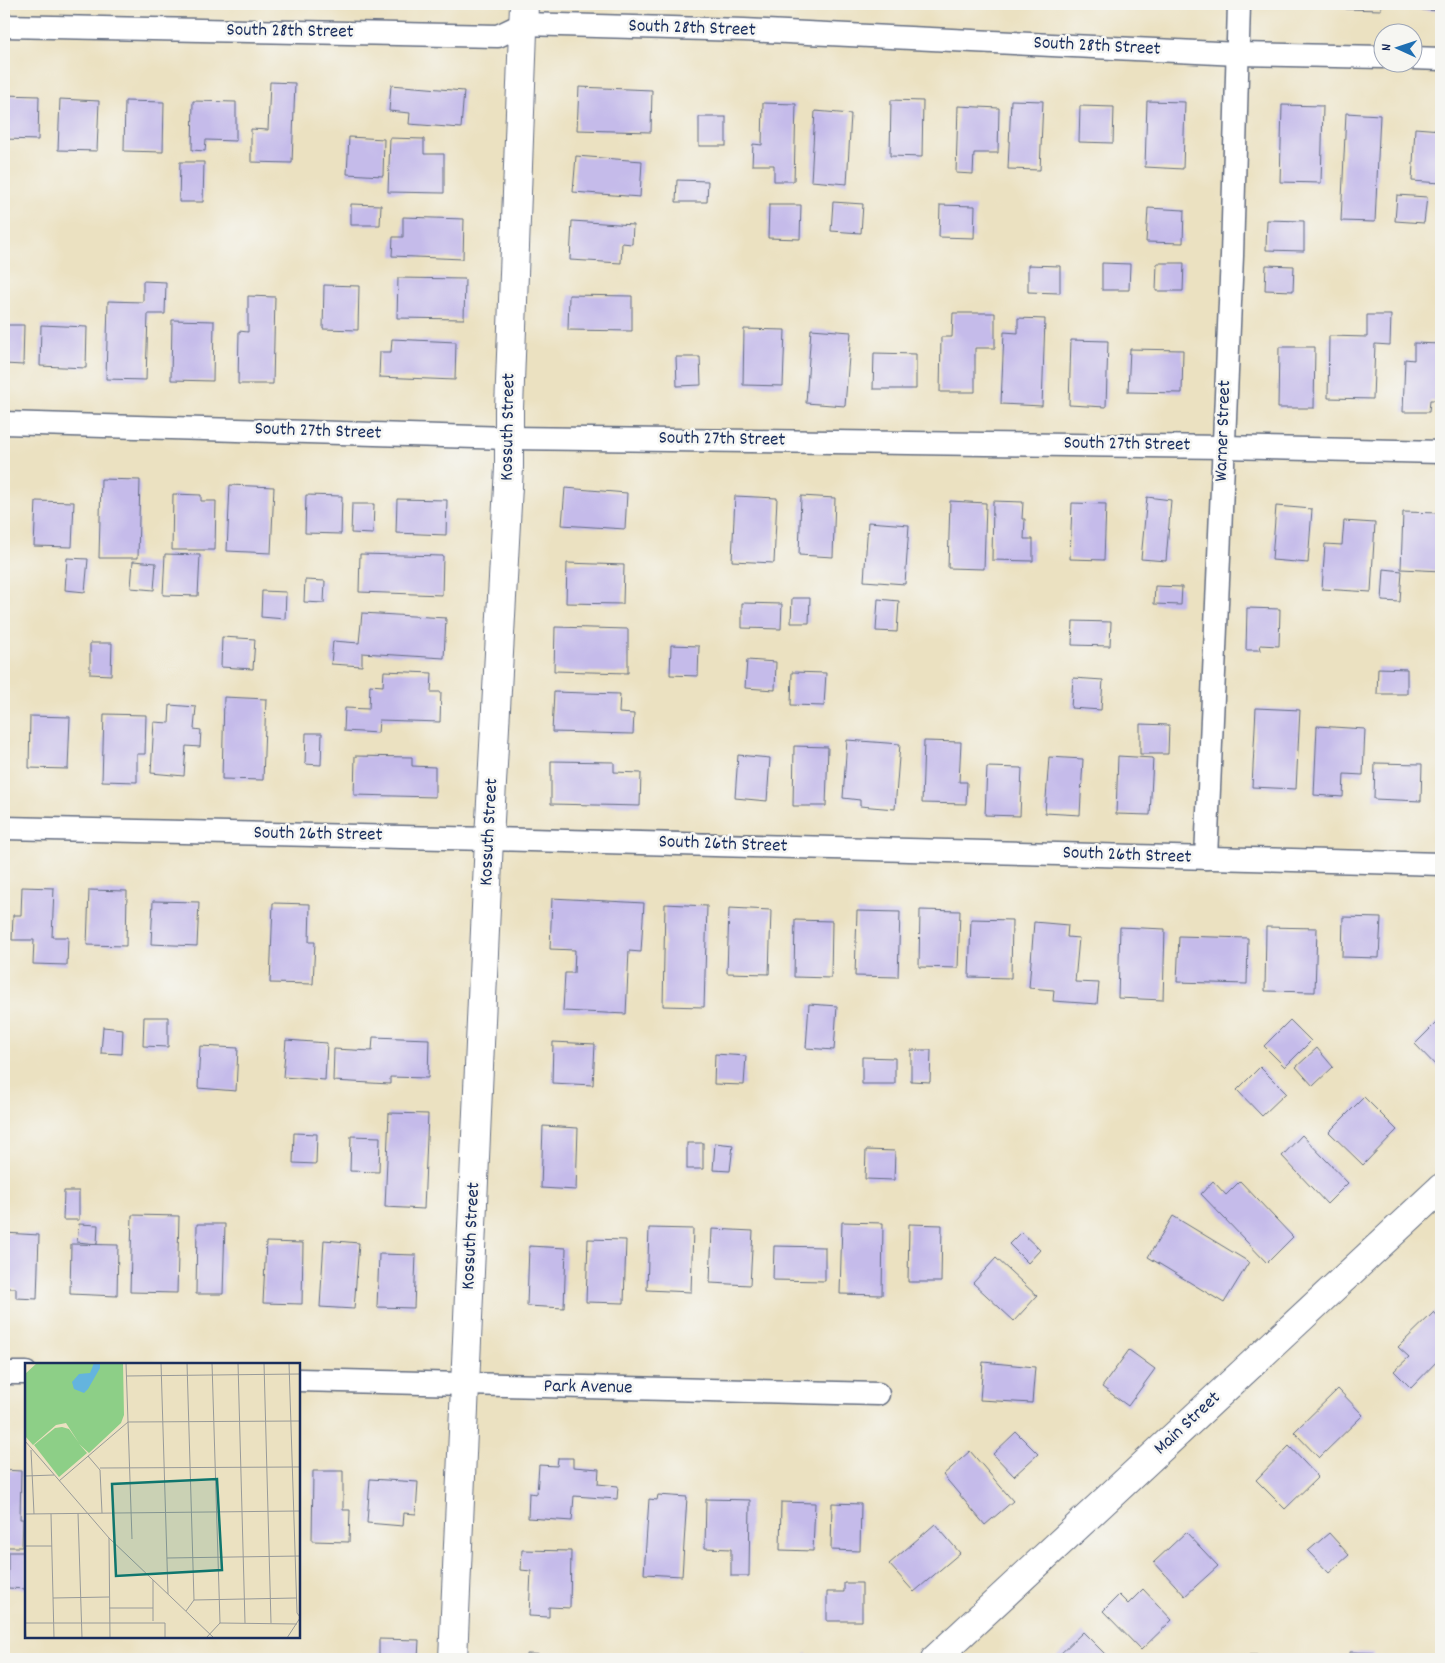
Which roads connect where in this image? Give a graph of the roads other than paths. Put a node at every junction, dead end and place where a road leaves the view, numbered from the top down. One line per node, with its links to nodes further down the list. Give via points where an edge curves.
1 (1239, 4): 4 (street, Warner Street)
2 (524, 14): 3 (street, South 28th Street, via 498,36); 4 (street, South 28th Street, via 744,30); 9 (street, Kossuth Street)
3 (4, 26)
4 (1238, 54): 5 (street, South 28th Street); 10 (street, Warner Street)
5 (1372, 57)
6 (1422, 58): 7 (street)
7 (1441, 59)
8 (4, 423): 9 (street, South 27th Street)
9 (509, 438): 10 (street, South 27th Street); 13 (street, Kossuth Street)
10 (1224, 447): 11 (street, South 27th Street); 14 (street, Warner Street)
11 (1441, 452)
12 (4, 828): 13 (street, South 26th Street)
13 (489, 838): 14 (street, South 26th Street); 20 (street, Kossuth Street)
14 (1206, 858): 15 (street, South 26th Street)
15 (1441, 864)
16 (1441, 1188): 23 (street, Main Street)
17 (4, 1373): 18 (street)
18 (25, 1373)
19 (300, 1380): 20 (street, Park Avenue)
20 (465, 1385): 21 (street, Park Avenue); 22 (street, Kossuth Street)
21 (878, 1394)
22 (453, 1659)
23 (935, 1659)

